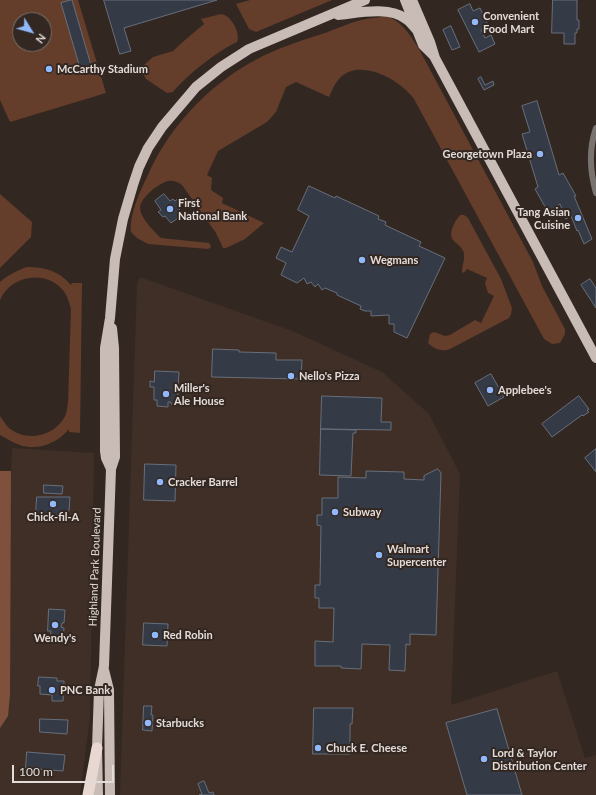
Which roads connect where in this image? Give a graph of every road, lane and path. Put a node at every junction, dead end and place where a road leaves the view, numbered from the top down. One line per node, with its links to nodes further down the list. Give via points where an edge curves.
1 (404, 0): 5 (main road)
2 (412, 0): 6 (main road)
3 (361, 1): 4 (main road, Highland Park Boulevard)
4 (326, 16): 5 (main road, via 391,12 406,18); 10 (main road, Highland Park Boulevard, via 249,48 196,87 162,127 139,167 123,219 115,259 105,348 105,452 111,469)
5 (417, 30): 6 (main road, via 423,45)
6 (435, 58): 9 (main road)
7 (596, 128): 8 (street, via 591,159)
8 (596, 193)
9 (596, 358)
10 (104, 666): 11 (main road, Highland Park Boulevard, via 99,690); 14 (main road, Highland Park Boulevard, via 109,690)
11 (97, 748): 12 (highway); 13 (main road, Highland Park Boulevard)
12 (88, 795)
13 (98, 795)
14 (110, 795)

